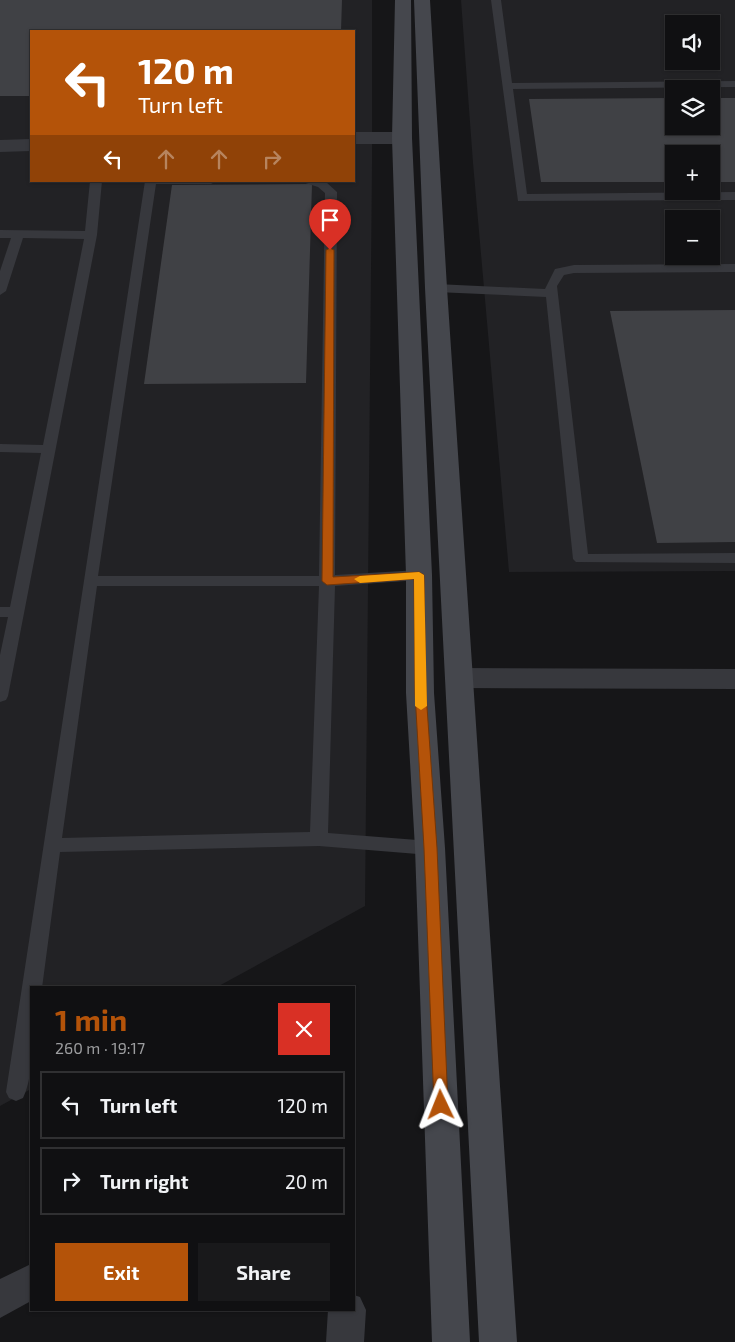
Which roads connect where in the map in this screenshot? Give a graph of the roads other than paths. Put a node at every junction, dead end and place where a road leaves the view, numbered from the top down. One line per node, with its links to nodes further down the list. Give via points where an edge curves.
1 (402, 0): 7 (main road)
2 (422, 0): 18 (main road)
3 (496, 0): 5 (lane)
4 (735, 84): 5 (lane)
5 (507, 86): 13 (lane, via 522,198)
6 (355, 138): 7 (street)
7 (402, 138): 24 (main road)
8 (30, 145): 9 (street)
9 (0, 146)
10 (96, 182): 16 (lane)
11 (151, 182): 25 (lane)
12 (311, 182): 26 (lane, via 322,184 331,192)
13 (735, 196)
14 (0, 234): 15 (lane)
15 (18, 234): 16 (lane); 19 (lane)
16 (91, 235): 22 (lane)
17 (735, 268): 20 (lane, via 564,270 555,276)
18 (436, 288): 20 (lane); 28 (main road)
19 (0, 291)
20 (551, 293): 23 (lane, via 581,559)
21 (0, 448): 22 (lane)
22 (49, 449): 27 (lane)
23 (735, 558)
24 (419, 575): 26 (lane); 33 (main road, via 420,693)
25 (90, 581): 26 (lane); 32 (lane)
26 (327, 581): 31 (lane)
27 (8, 612): 30 (lane)
28 (459, 678): 29 (street); 42 (main road)
29 (735, 679)
30 (0, 696)
31 (319, 839): 32 (lane); 33 (lane)
32 (53, 845): 34 (lane)
33 (430, 848): 41 (main road)
34 (32, 986)
35 (30, 999): 36 (lane)
36 (16, 1092)
37 (30, 1282): 38 (street)
38 (0, 1300)
39 (347, 1311): 40 (street)
40 (345, 1342)
41 (451, 1342)
42 (498, 1342)

